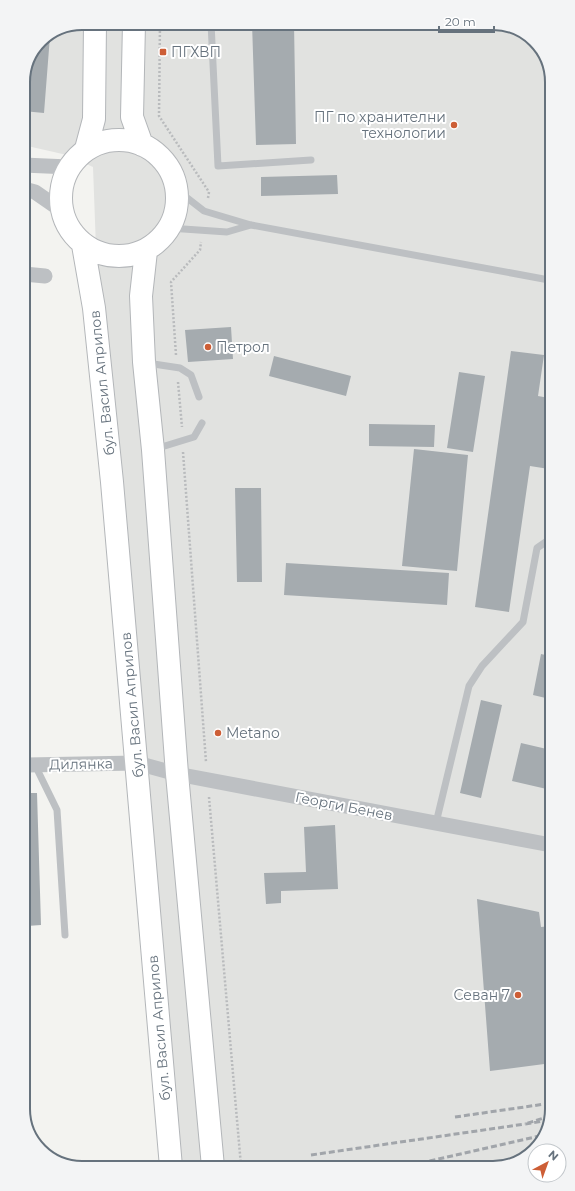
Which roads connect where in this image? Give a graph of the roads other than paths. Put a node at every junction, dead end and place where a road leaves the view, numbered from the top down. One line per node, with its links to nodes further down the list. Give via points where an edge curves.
1 (95, 30): 5 (main road, via 94,119)
2 (134, 30): 4 (main road, via 132,116)
3 (211, 30): 6 (lane, via 218,166)
4 (142, 145): 5 (main road, via 124,140 104,141); 9 (main road, via 160,157 171,172)
5 (86, 149): 8 (main road)
6 (311, 160)
7 (30, 166): 8 (street)
8 (69, 167): 11 (main road, via 61,184)
9 (177, 190): 12 (lane, via 206,211); 13 (main road, via 176,209)
10 (30, 191): 11 (street)
11 (61, 210): 14 (main road, via 69,230)
12 (251, 225): 13 (lane, via 227,232); 18 (lane)
13 (169, 228): 15 (main road, via 158,242)
14 (83, 245): 15 (main road, via 101,254 121,257); 24 (main road, бул. Васил Априлов, via 94,308)
15 (146, 251): 19 (main road, via 140,296)
16 (30, 275): 17 (street)
17 (45, 276)
18 (545, 279)
19 (144, 362): 20 (lane, via 177,368 191,375); 22 (main road)
20 (199, 397)
21 (202, 424): 22 (lane, via 194,437)
22 (152, 450): 26 (main road)
23 (545, 542): 27 (lane, via 537,548 523,622 482,666 469,686)
24 (137, 764): 25 (street, Дилянка); 26 (street, Георги Бенев); 30 (main road, бул. Васил Априлов)
25 (30, 765): 29 (lane, via 57,810)
26 (177, 774): 27 (street, Георги Бенев); 31 (main road)
27 (436, 823): 28 (street, Георги Бенев)
28 (545, 844)
29 (65, 935)
30 (170, 1161)
31 (212, 1161)

